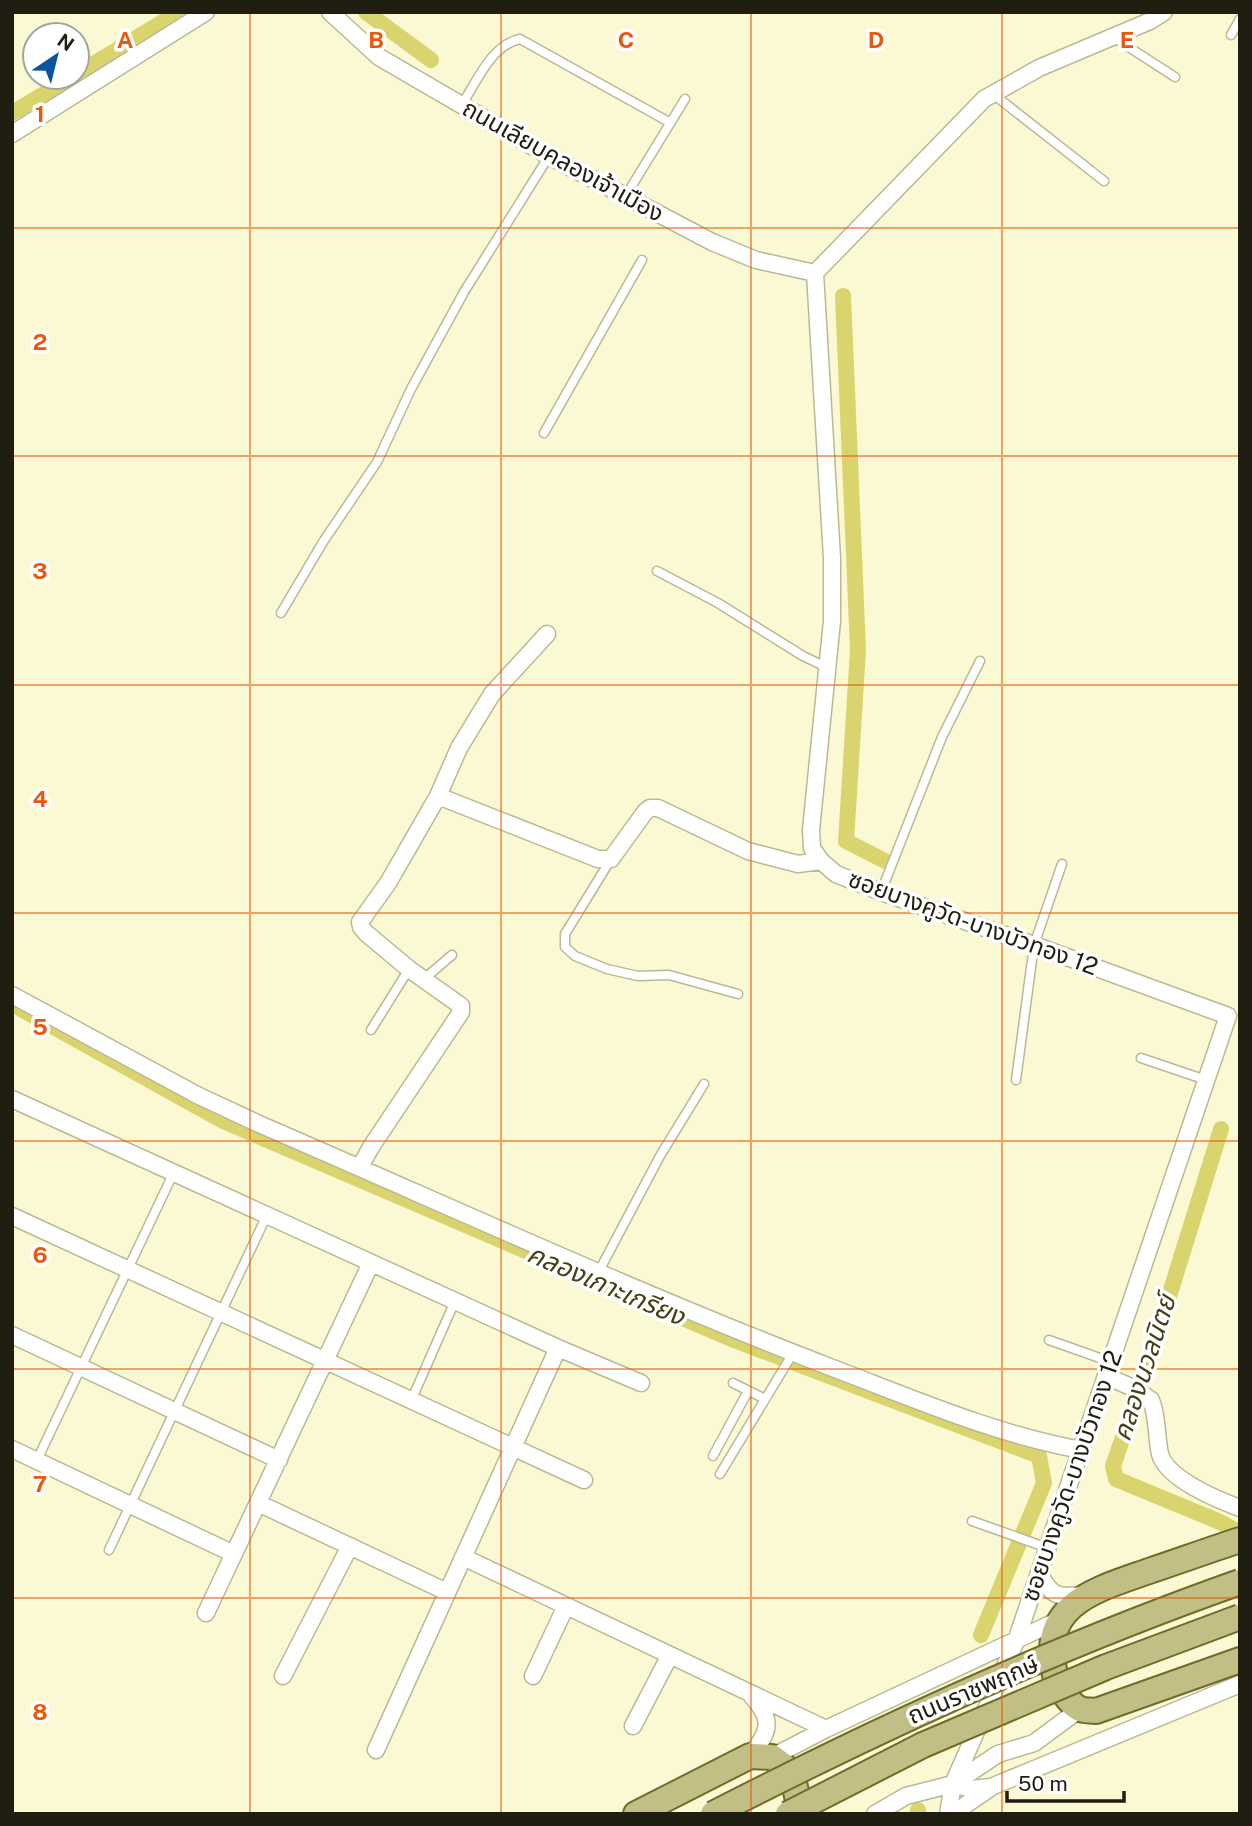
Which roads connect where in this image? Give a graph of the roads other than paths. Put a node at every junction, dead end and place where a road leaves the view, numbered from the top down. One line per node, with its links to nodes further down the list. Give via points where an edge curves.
1 (206, 12): 12 (street)
2 (330, 12): 10 (street, ถนนเลียบคลองเจ้าเมือง, via 379,57)
3 (1164, 12): 6 (street)
4 (1240, 19): 5 (lane)
5 (1231, 35)
6 (1113, 37): 7 (lane); 8 (street, via 1039,68)
7 (1175, 77)
8 (993, 94): 14 (lane); 17 (street)
9 (685, 99): 11 (lane)
10 (461, 106): 11 (lane, via 499,50 509,41 520,40); 13 (street, ถนนเลียบคลองเจ้าเมือง)
11 (669, 122): 15 (lane)
12 (12, 134)
13 (549, 156): 15 (street, ถนนเลียบคลองเจ้าเมือง); 20 (lane, via 464,292 377,463)
14 (1104, 181)
15 (625, 197): 17 (street, ถนนเลียบคลองเจ้าเมือง, via 664,223 756,260)
16 (642, 260): 18 (lane)
17 (815, 272): 23 (street, ซอยบางคูวัด-บางบัวทอง 12, via 832,558)
18 (544, 433)
19 (657, 571): 23 (lane)
20 (281, 613)
21 (547, 634): 24 (street, via 492,694 459,748)
22 (980, 661): 28 (lane, via 942,737)
23 (829, 668): 26 (street, ซอยบางคูวัด-บางบัวทอง 12, via 811,830 812,848)
24 (439, 796): 25 (street, via 598,859); 31 (street, via 360,922 366,933)
25 (611, 859): 26 (street, via 645,812 658,808 748,851 798,864); 33 (lane, via 565,934 565,947 607,969 638,976 669,975)
26 (821, 861): 28 (street, ซอยบางคูวัด-บางบัวทอง 12, via 836,874)
27 (1062, 864): 29 (lane)
28 (881, 892): 29 (street, ซอยบางคูวัด-บางบัวทอง 12)
29 (1034, 945): 35 (street, ซอยบางคูวัด-บางบัวทอง 12); 38 (lane)
30 (452, 956): 32 (lane)
31 (409, 969): 32 (street); 36 (lane)
32 (424, 979): 43 (street, via 461,1006 461,1012)
33 (738, 994)
34 (12, 995): 43 (street, via 199,1096)
35 (1234, 1018): 39 (street, ซอยบางคูวัด-บางบัวทอง 12)
36 (371, 1030)
37 (1141, 1058): 39 (lane)
38 (1016, 1080)
39 (1206, 1080): 58 (street, ซอยบางคูวัด-บางบัวทอง 12)
40 (704, 1084): 49 (lane)
41 (16, 1100): 42 (street); 44 (street)
42 (12, 1118)
43 (360, 1167): 49 (street)
44 (174, 1172): 45 (street); 48 (lane)
45 (267, 1215): 47 (street); 51 (lane)
46 (12, 1216): 48 (street)
47 (372, 1263): 50 (street); 56 (street)
48 (128, 1270): 51 (street); 57 (lane)
49 (599, 1271): 55 (street)
50 (455, 1301): 54 (street); 63 (lane)
51 (222, 1313): 56 (street); 64 (lane)
52 (12, 1335): 57 (street)
53 (1049, 1340): 58 (lane)
54 (558, 1348): 59 (street); 66 (street)
55 (791, 1354): 62 (lane); 67 (street, via 982,1425)
56 (325, 1361): 63 (street); 70 (street)
57 (81, 1368): 64 (street); 69 (lane)
58 (1108, 1369): 67 (street, ซอยบางคูวัด-บางบัวทอง 12); 75 (street, via 1153,1405 1165,1464 1210,1497)
59 (641, 1383)
60 (733, 1383): 61 (lane)
61 (748, 1391): 62 (lane); 68 (lane)
62 (765, 1399): 71 (lane)
63 (411, 1401): 66 (street)
64 (175, 1412): 70 (street); 74 (lane)
65 (12, 1448): 69 (street)
66 (513, 1448): 72 (street); 82 (street)
67 (1081, 1450): 79 (street, ซอยบางคูวัด-บางบัวทอง 12)
68 (713, 1456)
69 (37, 1460): 74 (street)
70 (279, 1460): 73 (street)
71 (720, 1474)
72 (584, 1480)
73 (258, 1503): 78 (street); 81 (street)
74 (131, 1505): 80 (lane); 81 (street)
75 (1240, 1508)
76 (972, 1521): 79 (lane)
77 (1240, 1540): 86 (main road)
78 (349, 1546): 85 (street); 94 (street)
79 (1043, 1546): 83 (street, ซอยบางคูวัด-บางบัวทอง 12)
80 (109, 1550)
81 (234, 1554): 88 (street)
82 (463, 1557): 85 (street); 87 (street)
83 (1039, 1573): 86 (street, via 1054,1595); 91 (street, ซอยบางคูวัด-บางบัวทอง 12)
84 (1240, 1582): 108 (main road, ถนนราชพฤกษ์, bridge, via 1161,1610 913,1716)
85 (447, 1592): 102 (street)
86 (1085, 1595): 90 (main road)
87 (566, 1606): 92 (street); 95 (street)
88 (206, 1613)
89 (1240, 1617): 109 (main road, ถนนราชพฤกษ์, bridge, via 1106,1667 923,1745)
90 (1059, 1620): 91 (street); 98 (main road, via 1050,1651 1056,1679)
91 (1016, 1641): 100 (street); 101 (street, ซอยบางคูวัด-บางบัวทอง 12)
92 (670, 1655): 97 (street); 99 (street)
93 (1240, 1660): 98 (main road, via 1111,1707)
94 (283, 1675)
95 (533, 1676)
96 (1240, 1684): 106 (street)
97 (747, 1692): 100 (street); 104 (street, via 763,1709 768,1723)
98 (1080, 1709): 103 (street, via 1034,1743)
99 (633, 1726)
100 (827, 1729): 104 (street)
101 (977, 1729): 103 (street, via 986,1746); 105 (street, ซอยบางคูวัด-บางบัวทอง 12)
102 (376, 1750)
103 (998, 1754): 105 (street)
104 (761, 1756): 107 (main road); 110 (main road, via 784,1766 793,1778)
105 (953, 1784): 106 (street, via 971,1789); 111 (street, via 906,1796); 112 (street, ซอยบางคูวัด-บางบัวทอง 12)
106 (991, 1787): 113 (street)
107 (636, 1814)
108 (713, 1814)
109 (788, 1814)
110 (801, 1814)
111 (875, 1814)
112 (948, 1814)
113 (959, 1814)

